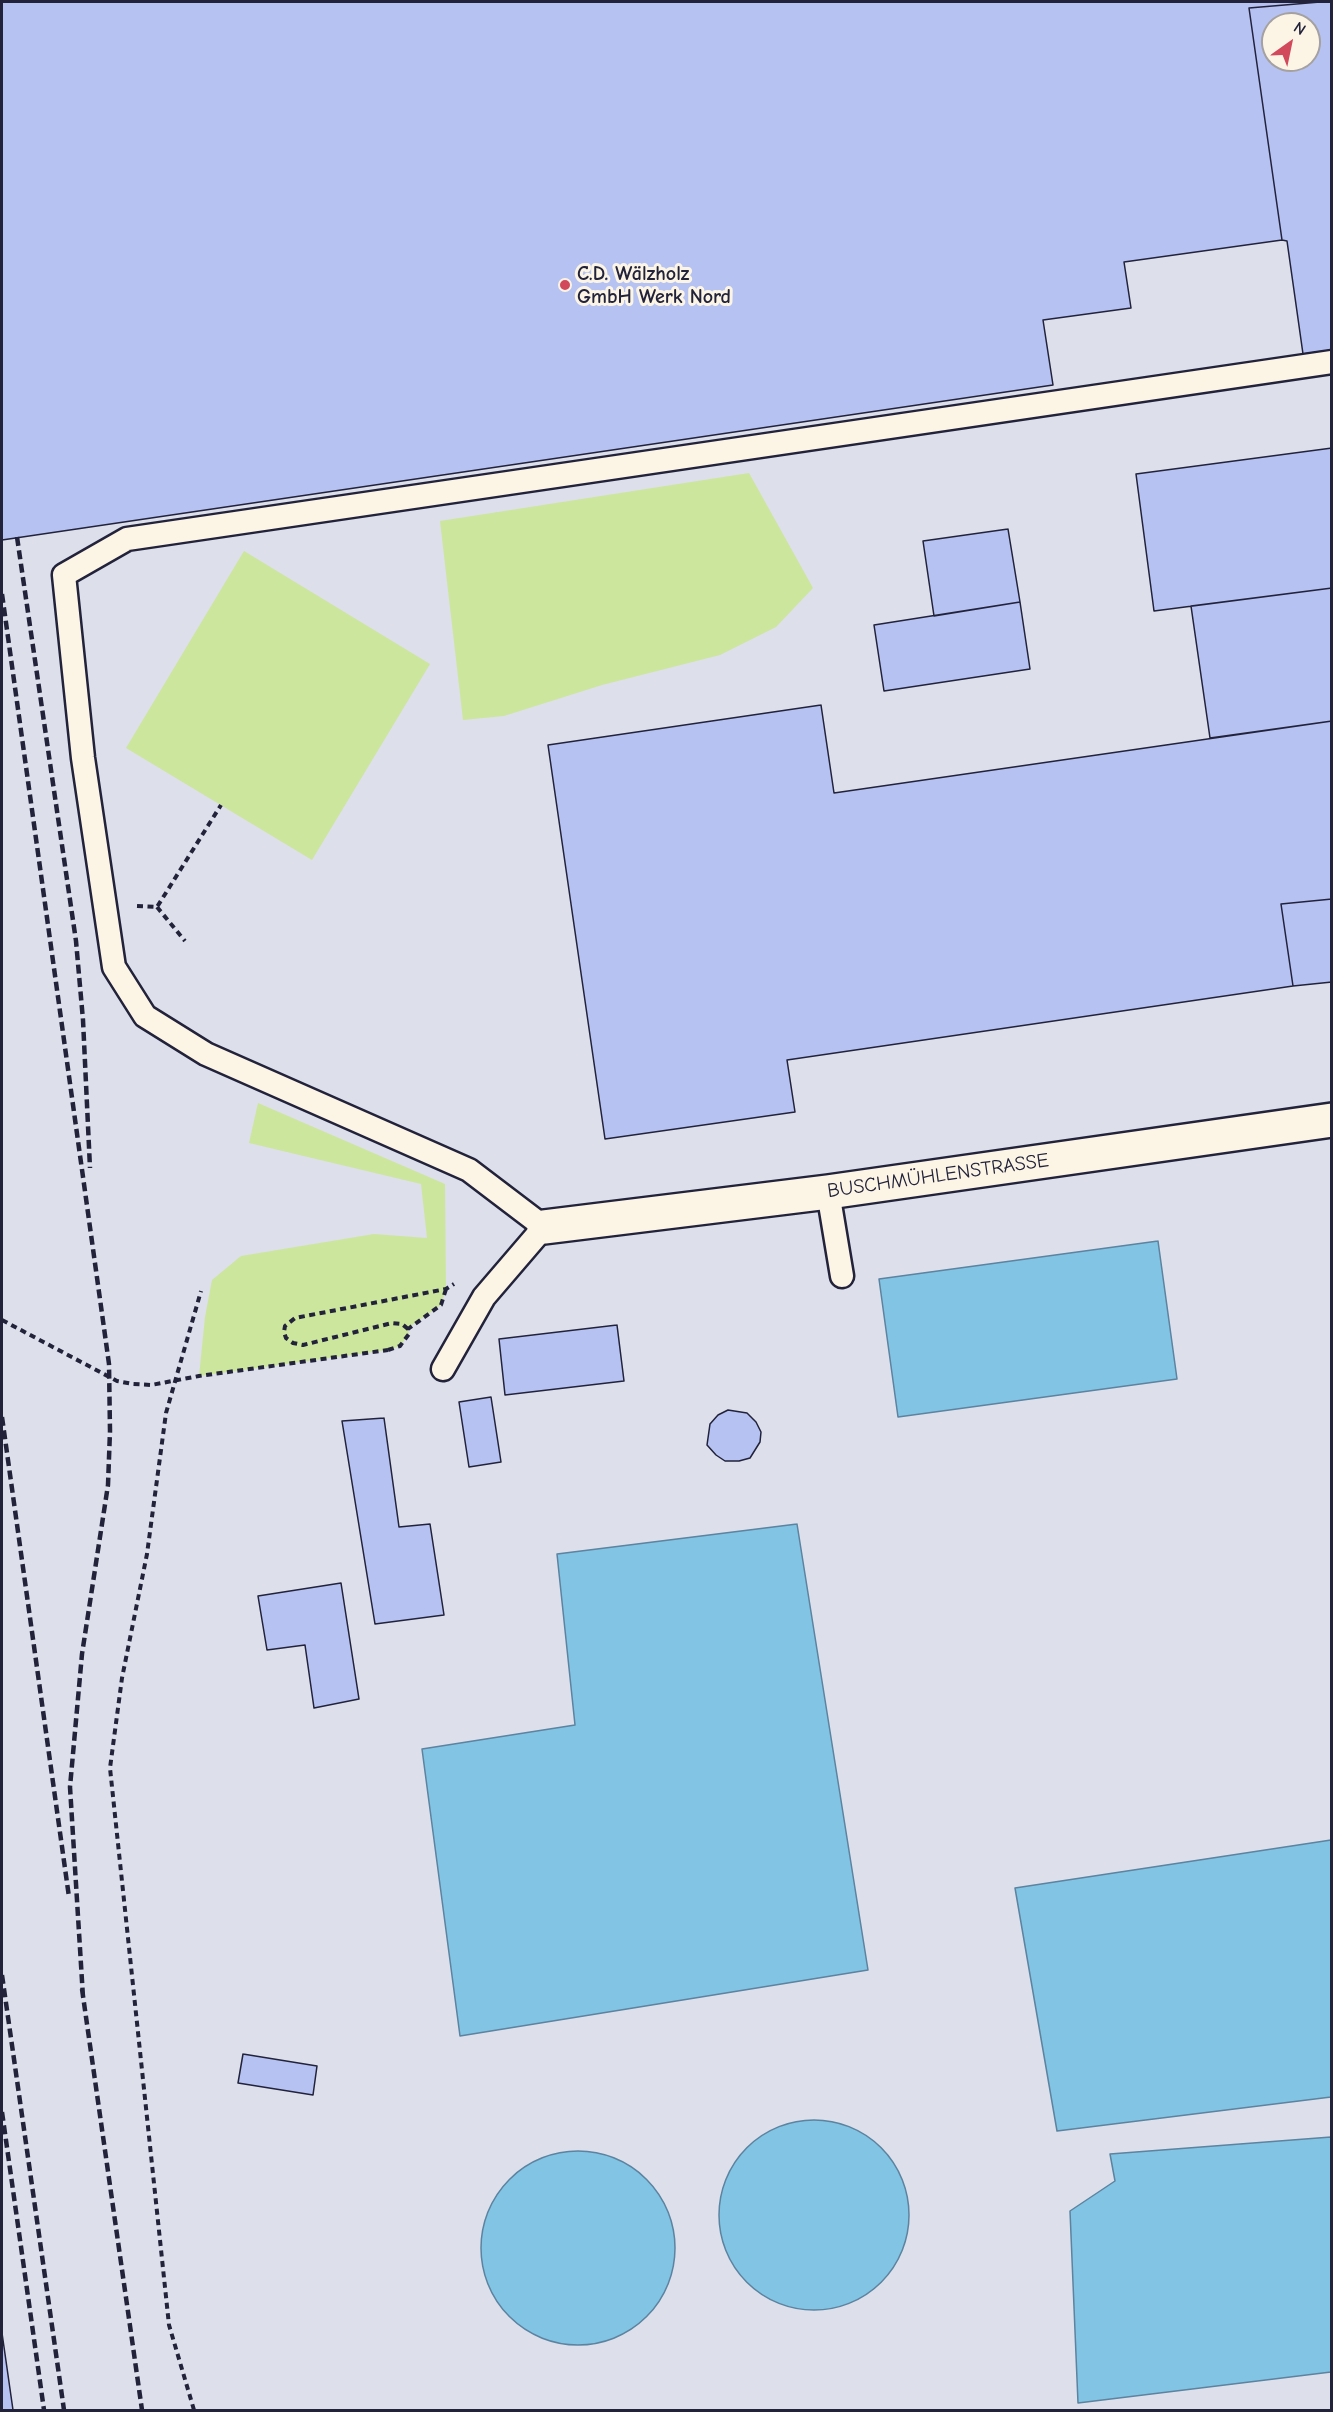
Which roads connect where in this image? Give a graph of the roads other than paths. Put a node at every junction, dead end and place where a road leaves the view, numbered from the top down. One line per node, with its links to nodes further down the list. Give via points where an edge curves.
1 (1332, 362): 4 (lane, via 128,539 64,575 83,758 114,967 145,1016 206,1054 469,1170)
2 (1332, 1120): 3 (street, BUSCHMÜHLENSTRASSE)
3 (828, 1192): 4 (street, BUSCHMÜHLENSTRASSE); 5 (lane)
4 (544, 1227): 6 (lane, via 484,1297)
5 (842, 1276)
6 (443, 1369)

